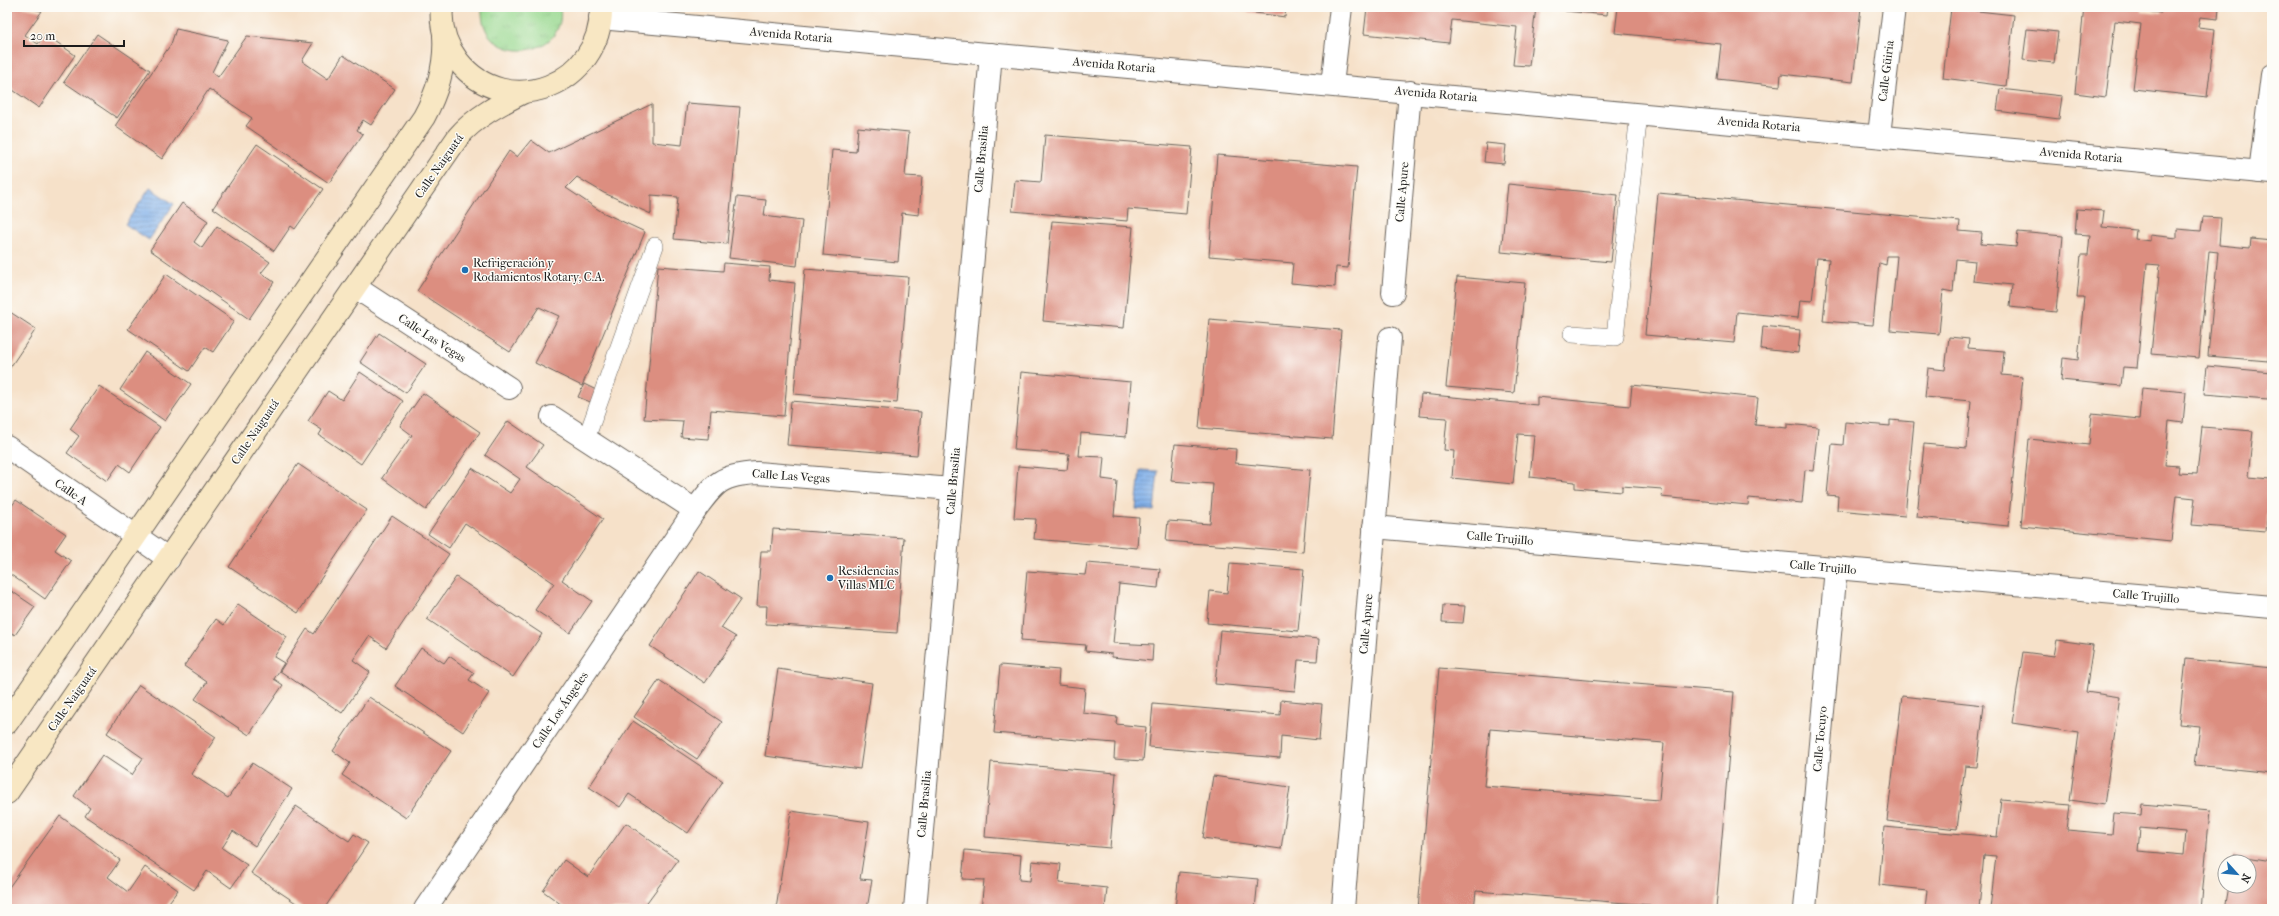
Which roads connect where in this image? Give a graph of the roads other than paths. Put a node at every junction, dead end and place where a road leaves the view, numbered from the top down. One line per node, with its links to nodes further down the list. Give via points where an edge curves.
1 (442, 7): 5 (street)
2 (1341, 7): 8 (street)
3 (1894, 7): 12 (street, Calle Güiria)
4 (601, 12): 6 (street, Avenida Rotaria); 9 (street, via 599,30 592,49 580,66 564,80)
5 (444, 36): 9 (street, via 453,55 466,71 484,83 503,90); 26 (street, via 445,51 439,83 424,117)
6 (991, 54): 8 (street, Avenida Rotaria); 23 (street, Calle Brasilia)
7 (2272, 75): 13 (street)
8 (1332, 85): 10 (street, Avenida Rotaria)
9 (524, 92): 15 (street, Calle Naiguatá, via 504,102 466,128)
10 (1410, 92): 11 (street, Avenida Rotaria); 16 (street, Calle Apure)
11 (1639, 113): 12 (street, Avenida Rotaria); 17 (lane, via 1615,337)
12 (1879, 135): 13 (street, Avenida Rotaria)
13 (2266, 172)
14 (655, 246): 21 (lane)
15 (355, 287): 19 (street, Calle Las Vegas); 27 (street, Calle Naiguatá)
16 (1393, 293)
17 (1572, 334)
18 (1390, 338): 25 (street, Calle Apure)
19 (509, 388)
20 (552, 417): 21 (street)
21 (586, 439): 24 (street)
22 (7, 447): 26 (street, Calle A)
23 (952, 489): 24 (street, Calle Las Vegas, via 757,473 742,474 720,480); 33 (street, Calle Brasilia)
24 (695, 510): 32 (street, Calle Los Ángeles)
25 (1374, 527): 28 (street, Calle Trujillo); 34 (street, Calle Apure)
26 (136, 536): 27 (street, Calle A); 30 (street)
27 (169, 559): 31 (street, Calle Naiguatá)
28 (1836, 568): 29 (street, Calle Trujillo); 35 (street, Calle Tocuyo)
29 (2272, 607)
30 (7, 723)
31 (7, 793)
32 (425, 909)
33 (915, 909)
34 (1343, 909)
35 (1804, 909)

